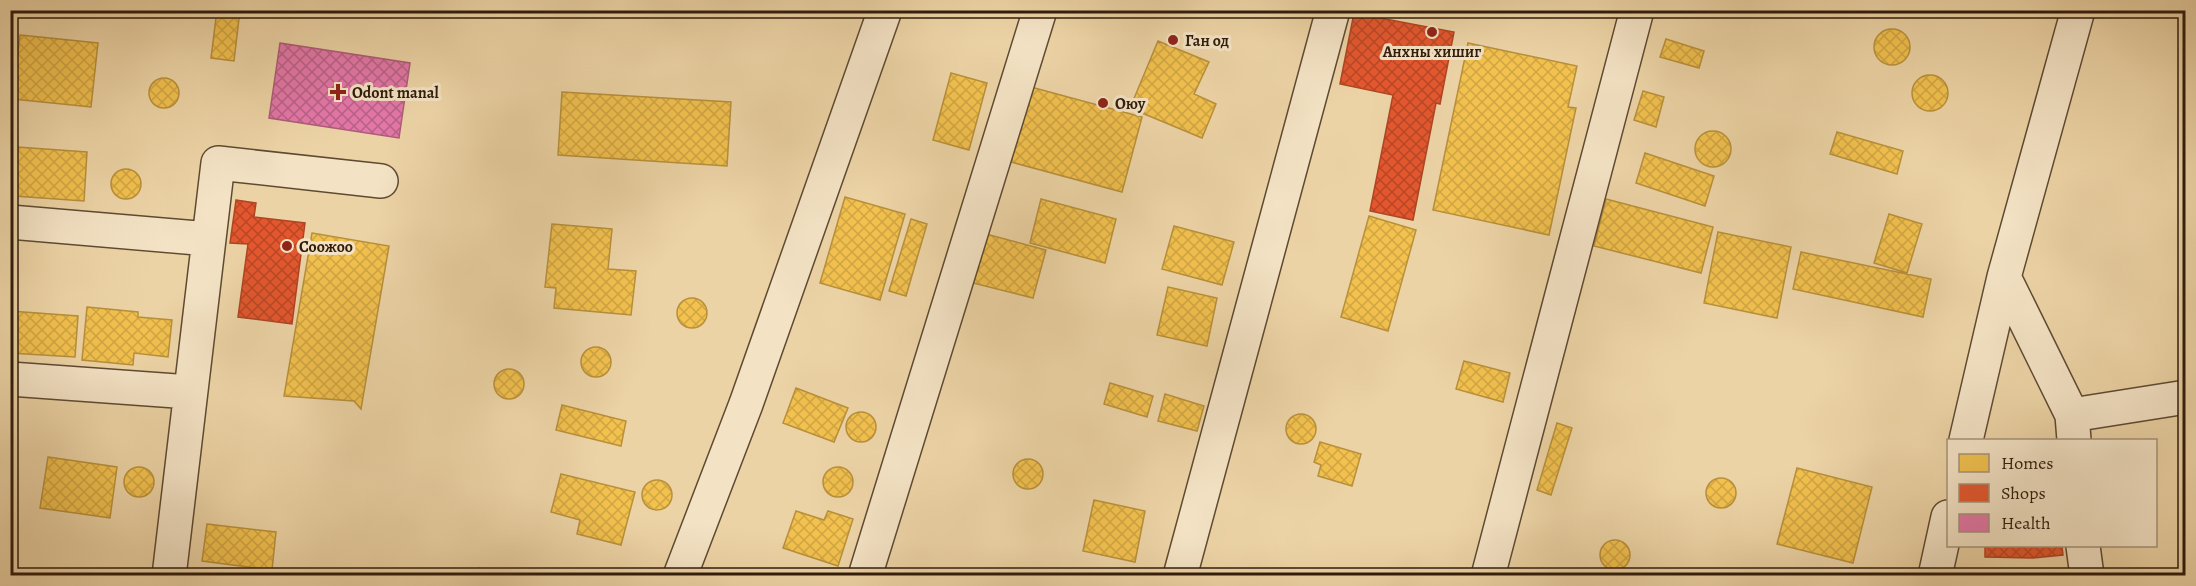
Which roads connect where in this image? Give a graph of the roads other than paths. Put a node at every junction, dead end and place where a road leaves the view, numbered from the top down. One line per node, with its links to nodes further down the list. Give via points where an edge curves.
1 (885, 10): 18 (street)
2 (1040, 10): 19 (street)
3 (1333, 10): 20 (street)
4 (1636, 10): 21 (street)
5 (2077, 11): 9 (street)
6 (381, 180): 8 (street, via 218,163)
7 (10, 222): 8 (street)
8 (209, 239): 11 (street)
9 (2004, 277): 13 (street); 14 (street)
10 (10, 379): 11 (street)
11 (190, 392): 17 (street)
12 (2186, 397): 13 (street)
13 (2073, 428)
14 (1966, 439)
15 (1947, 522): 22 (street)
16 (2084, 547): 23 (street)
17 (169, 576)
18 (681, 576)
19 (866, 576)
20 (1180, 576)
21 (1488, 576)
22 (1935, 576)
23 (2087, 576)

